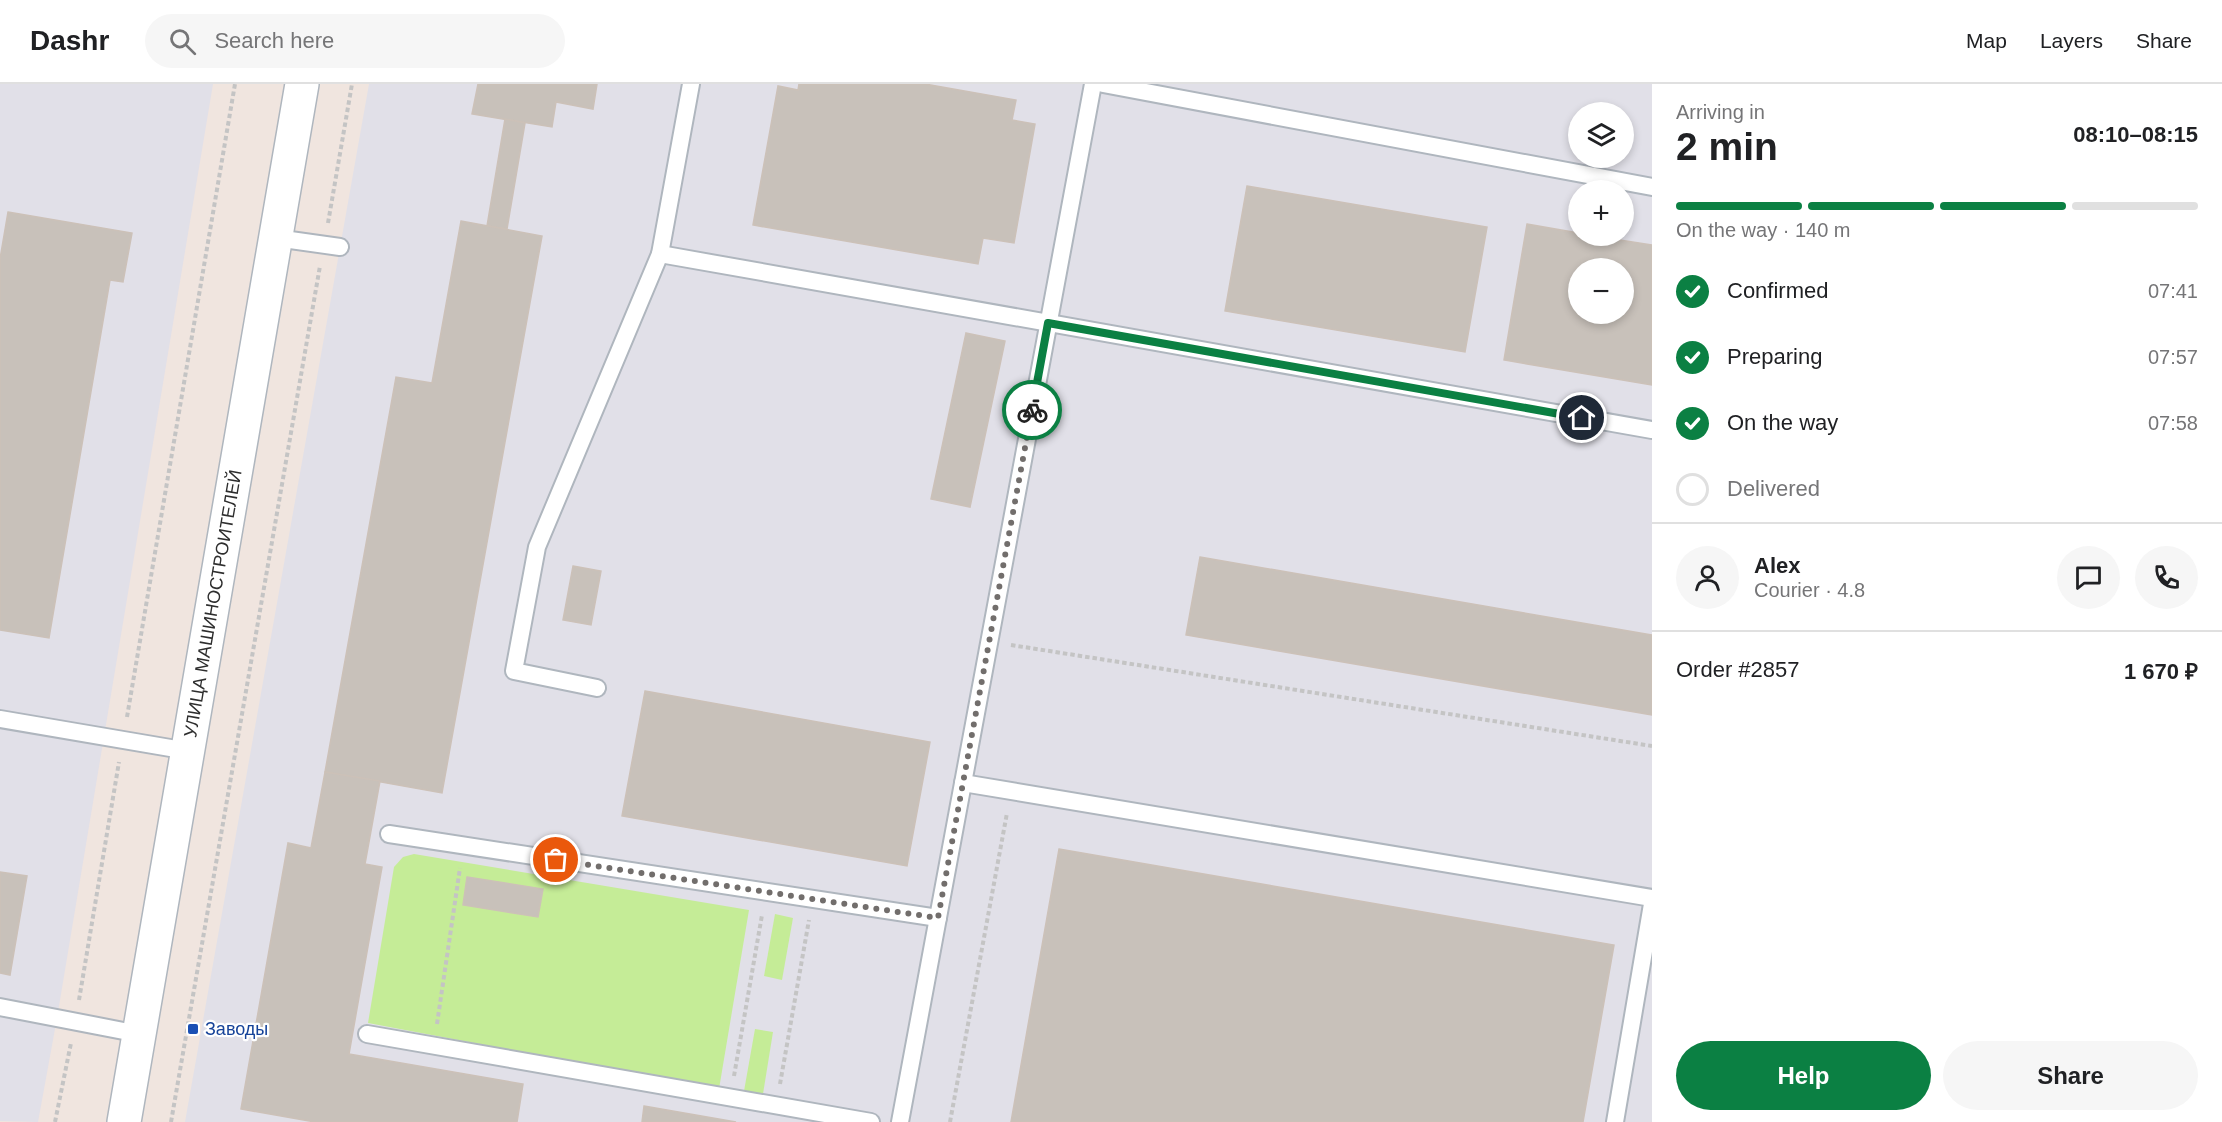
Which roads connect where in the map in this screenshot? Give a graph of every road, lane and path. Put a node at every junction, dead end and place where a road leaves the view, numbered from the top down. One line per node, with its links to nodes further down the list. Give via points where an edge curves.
1 (235, 84): 16 (path)
2 (302, 84): 8 (main road, УЛИЦА МАШИНОСТРОИТЕЛЕЙ)
3 (352, 84): 9 (path)
4 (691, 84): 10 (lane)
5 (1093, 84): 11 (lane)
6 (1103, 84): 7 (lane)
7 (1652, 187)
8 (276, 238): 9 (lane); 18 (main road, УЛИЦА МАШИНОСТРОИТЕЛЕЙ)
9 (332, 246): 37 (path)
10 (660, 254): 11 (lane); 14 (lane, via 537,547 513,671)
11 (1048, 323): 12 (lane); 13 (lane)
12 (1652, 430)
13 (989, 641): 17 (path); 19 (lane)
14 (597, 688)
15 (0, 719): 16 (lane)
16 (123, 740): 18 (lane); 29 (path)
17 (1652, 746)
18 (188, 751): 30 (main road, УЛИЦА МАШИНОСТРОИТЕЛЕЙ)
19 (963, 783): 20 (lane); 27 (lane)
20 (1011, 791): 25 (lane); 40 (path)
21 (389, 834): 22 (lane)
22 (463, 845): 23 (lane); 32 (path)
23 (766, 891): 24 (lane); 33 (path)
24 (813, 898): 27 (lane); 34 (path)
25 (1652, 898)
26 (1652, 904): 41 (lane)
27 (938, 918): 39 (lane)
28 (0, 1007): 29 (lane)
29 (75, 1021): 30 (lane); 35 (path)
30 (139, 1034): 36 (main road, УЛИЦА МАШИНОСТРОИТЕЛЕЙ)
31 (367, 1034): 32 (lane)
32 (434, 1046): 33 (lane)
33 (730, 1097): 34 (lane)
34 (776, 1106): 38 (lane)
35 (55, 1122)
36 (124, 1122)
37 (171, 1122)
38 (871, 1122)
39 (900, 1122)
40 (950, 1122)
41 (1615, 1122)

